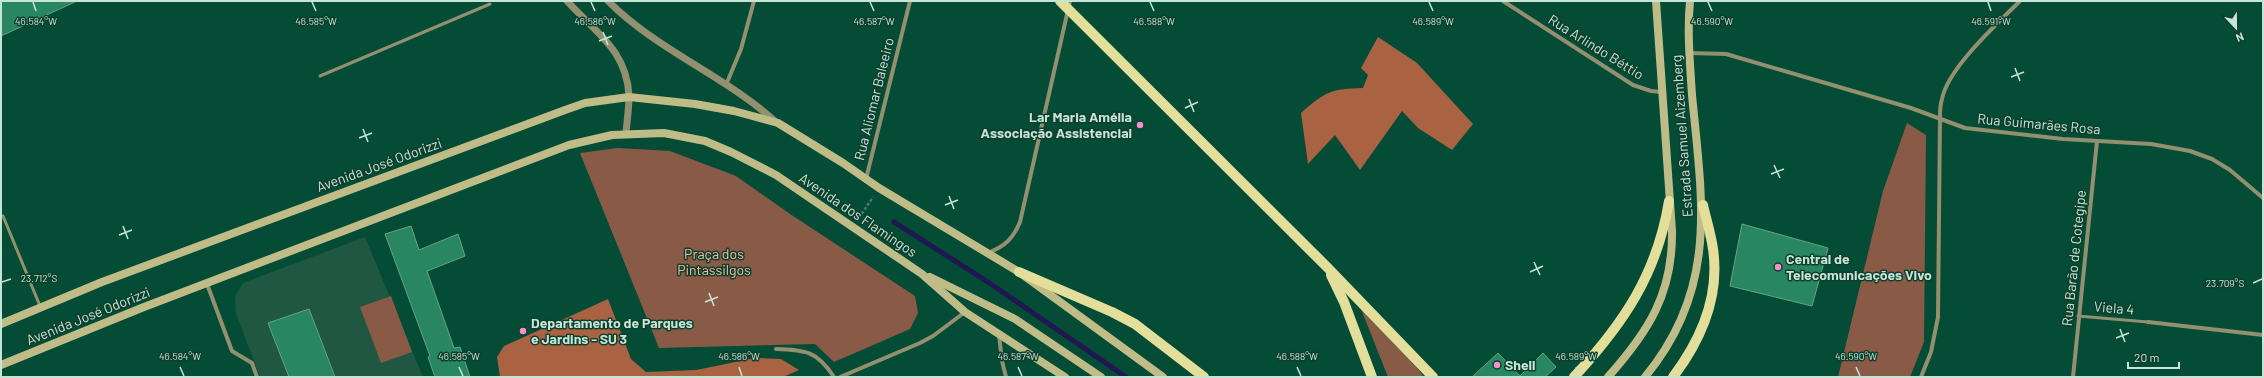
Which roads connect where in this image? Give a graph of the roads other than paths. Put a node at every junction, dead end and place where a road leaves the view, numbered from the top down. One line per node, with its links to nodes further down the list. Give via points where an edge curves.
1 (567, 1): 16 (street, via 617,53 624,66)
2 (608, 1): 14 (street, via 632,24)
3 (754, 1): 14 (street, via 741,49)
4 (910, 1): 22 (street, Rua Aliomar Baleeiro)
5 (1060, 1): 11 (main road)
6 (1503, 1): 15 (street, Rua Arlindo Béttio, via 1633,85)
7 (1656, 1): 15 (main road, Estrada Samuel Aizemberg)
8 (1690, 1): 12 (main road, Estrada Samuel Aizemberg)
9 (2020, 1): 17 (street, via 1971,52 1952,77 1942,98)
10 (490, 4): 13 (lane)
11 (1069, 5): 27 (street, via 1020,222 1011,240); 28 (main road)
12 (1689, 54): 17 (street, Rua Guimarães Rosa, via 1726,54); 25 (main road, Estrada Samuel Aizemberg)
13 (320, 76)
14 (726, 86): 18 (street, via 755,102)
15 (1661, 92): 24 (main road, Estrada Samuel Aizemberg)
16 (629, 97): 18 (main road, Avenida José Odorizzi, via 734,111); 19 (street); 32 (main road, Avenida José Odorizzi, via 585,103 102,282)
17 (1940, 117): 21 (street, Rua Guimarães Rosa, via 1965,128); 55 (street, via 1938,317 1931,352)
18 (778, 123): 22 (main road, Avenida José Odorizzi)
19 (626, 133): 20 (main road, Avenida dos Flamingos); 30 (main road, Avenida dos Flamingos, via 664,133 705,141 731,152 776,174)
20 (612, 135): 31 (main road, Avenida José Odorizzi, via 569,145)
21 (2097, 141): 23 (street, Rua Guimarães Rosa, via 2151,144 2190,151 2212,159 2230,170); 34 (street, Rua Barão de Cotegipe)
22 (866, 180): 27 (main road, Avenida José Odorizzi)
23 (2263, 198)
24 (1668, 201): 51 (main road, via 1664,233 1636,298 1618,325); 52 (main road, Estrada Samuel Aizemberg, via 1672,231 1671,264 1659,305 1638,340)
25 (1703, 205): 53 (main road, Estrada Samuel Aizemberg, via 1700,253 1683,314 1664,350); 54 (main road, via 1713,248 1715,280 1704,327)
26 (2, 216): 32 (lane)
27 (988, 253): 29 (main road, Avenida José Odorizzi)
28 (1327, 267): 49 (main road, via 1344,302); 50 (main road)
29 (1019, 272): 47 (main road, Avenida José Odorizzi); 48 (main road, via 1135,324)
30 (922, 274): 33 (main road, Avenida dos Flamingos); 46 (main road, via 995,308 1046,338)
31 (207, 284): 40 (main road, Avenida José Odorizzi); 41 (street, via 232,351 252,363)
32 (41, 308): 36 (main road, Avenida José Odorizzi)
33 (965, 312): 37 (main road, Avenida dos Flamingos); 43 (street, via 920,344)
34 (2078, 316): 35 (lane, Viela 4); 56 (street, Rua Barão de Cotegipe)
35 (2148, 322): 38 (street)
36 (1, 324)
37 (999, 334): 44 (street); 45 (main road, Avenida dos Flamingos)
38 (2263, 334)
39 (776, 349): 42 (street, via 816,355)
40 (1, 365)
41 (257, 377)
42 (834, 377)
43 (840, 377)
44 (1006, 377)
45 (1065, 377)
46 (1101, 377)
47 (1163, 377)
48 (1204, 377)
49 (1372, 377)
50 (1433, 377)
51 (1574, 377)
52 (1608, 377)
53 (1645, 377)
54 (1673, 377)
55 (1921, 377)
56 (2073, 377)

